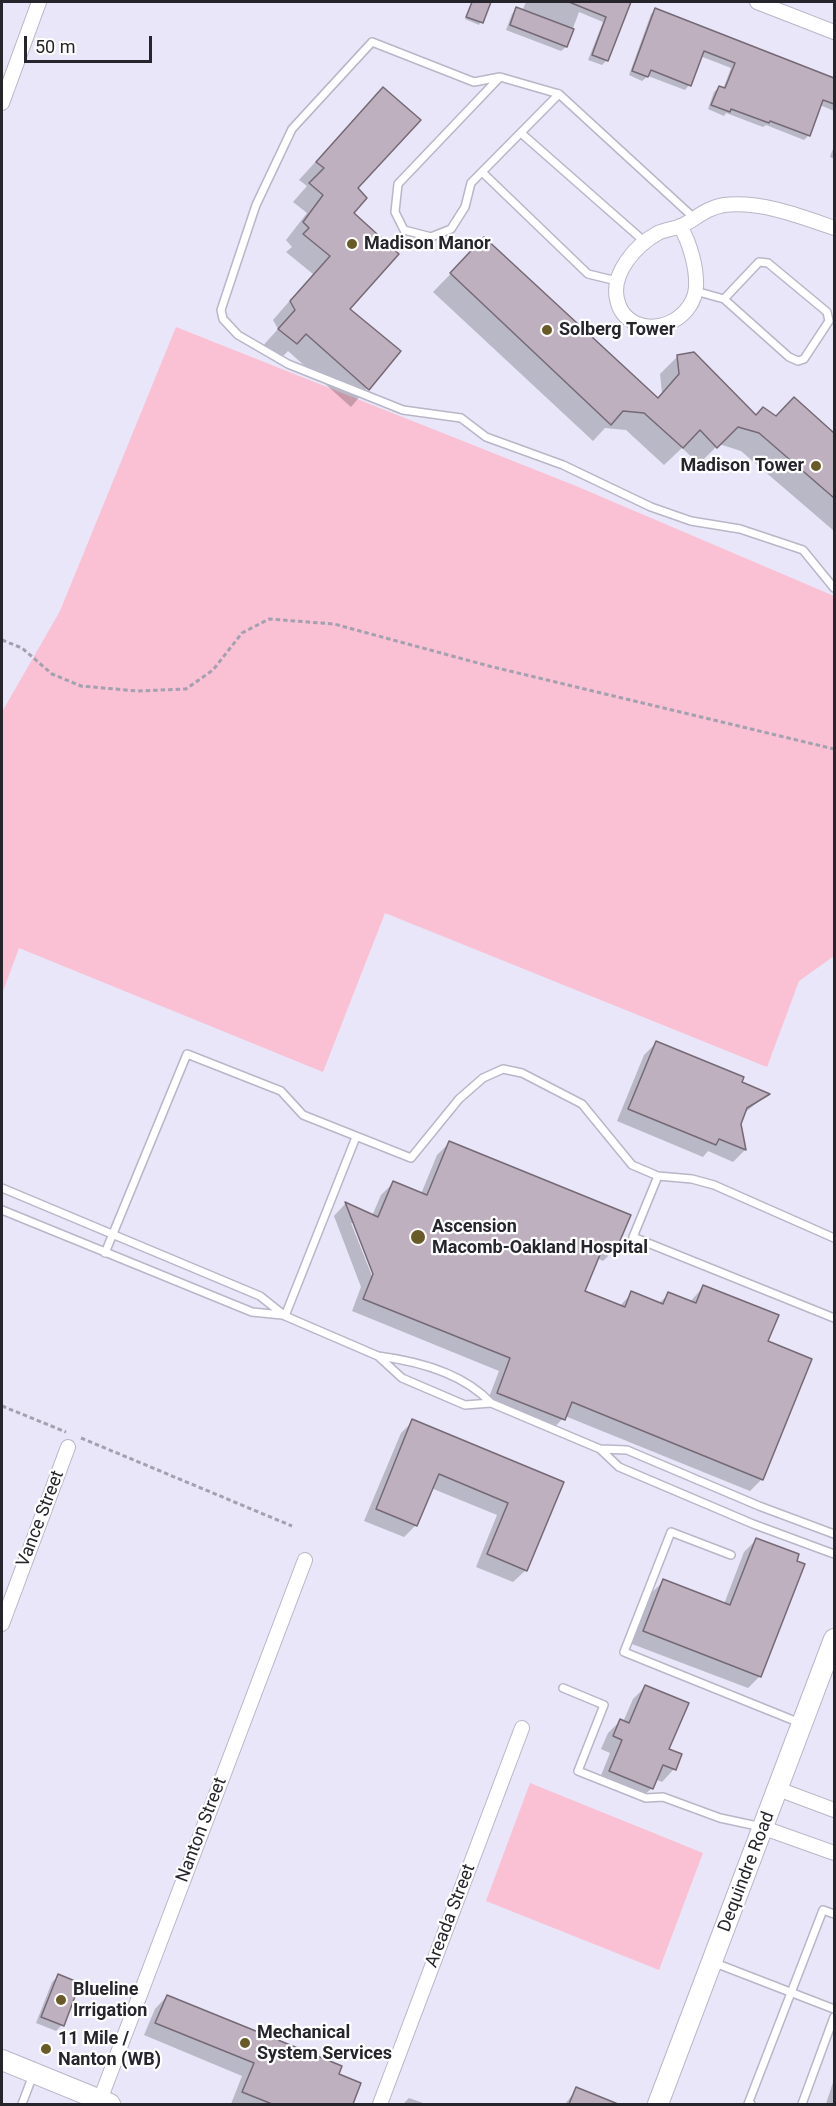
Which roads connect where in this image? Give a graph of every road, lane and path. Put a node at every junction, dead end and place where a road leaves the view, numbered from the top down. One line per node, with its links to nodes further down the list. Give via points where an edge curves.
1 (39, 2): 6 (street)
2 (756, 2): 3 (street)
3 (834, 32)
4 (500, 77): 5 (lane); 8 (lane, via 398,184 395,212 404,230 431,237 451,229 465,207 471,183); 16 (lane, via 474,82 372,42 292,129 256,205 221,309 223,318 238,335 288,364 403,410 461,418 486,437 563,465 651,507 691,521 740,529 803,550)
5 (559, 93): 7 (lane); 9 (lane)
6 (2, 103)
7 (521, 133): 8 (lane); 12 (lane)
8 (482, 172): 13 (lane, via 588,274)
9 (693, 217): 10 (street); 11 (street, via 706,209 743,205 788,213)
10 (681, 226): 12 (street); 14 (street, via 692,257)
11 (834, 228)
12 (645, 242): 13 (street, via 629,257)
13 (617, 281): 14 (street, via 615,292 621,310 626,317 648,328 675,321)
14 (695, 291): 15 (lane)
15 (724, 299): 15 (lane, via 759,262 768,262 827,312 829,321 798,362)
16 (834, 588)
17 (2, 640): 18 (path, via 22,648 52,674 81,686 137,691 186,689 213,670 242,633 269,619 334,624 489,666)
18 (834, 749)
19 (356, 1137): 20 (lane, via 411,1158 459,1099 483,1078 503,1069 522,1073 582,1104 632,1165); 23 (lane, via 303,1115 281,1091 187,1054); 26 (lane)
20 (658, 1176): 24 (lane, via 714,1185); 27 (lane, via 633,1237)
21 (2, 1188): 23 (lane)
22 (2, 1210): 25 (lane)
23 (112, 1234): 25 (lane); 26 (lane, via 260,1296)
24 (834, 1238)
25 (105, 1253): 26 (lane, via 252,1312)
26 (285, 1316): 28 (lane)
27 (834, 1318)
28 (378, 1356): 29 (lane, via 413,1360 478,1389); 29 (lane, via 402,1378 465,1405)
29 (491, 1403): 32 (lane)
30 (2, 1406): 33 (path)
31 (68, 1448): 38 (street, Vance Street)
32 (600, 1449): 34 (lane, via 627,1450); 35 (lane, via 619,1467)
33 (292, 1526)
34 (834, 1534)
35 (834, 1554)
36 (731, 1555): 41 (lane, via 671,1532 624,1652)
37 (305, 1560): 54 (street, Nanton Street)
38 (2, 1624)
39 (834, 1639): 41 (main road, Dequindre Road)
40 (563, 1688): 45 (lane, via 604,1705 578,1771 646,1798 663,1797 720,1818)
41 (802, 1724): 43 (main road, Dequindre Road)
42 (522, 1728): 56 (street, Areada Street)
43 (778, 1789): 44 (street); 45 (main road, Dequindre Road)
44 (834, 1810)
45 (764, 1828): 46 (street); 48 (main road, Dequindre Road)
46 (834, 1853)
47 (834, 1914): 49 (lane, via 823,1910)
48 (712, 1962): 49 (lane); 57 (main road, Dequindre Road)
49 (791, 1992): 50 (lane); 58 (lane, via 748,2103)
50 (834, 2009)
51 (834, 2017): 59 (lane)
52 (2, 2060): 53 (main road)
53 (34, 2073): 54 (main road); 55 (lane)
54 (106, 2103)
55 (22, 2104)
56 (380, 2104)
57 (658, 2104)
58 (751, 2104)
59 (802, 2104)

